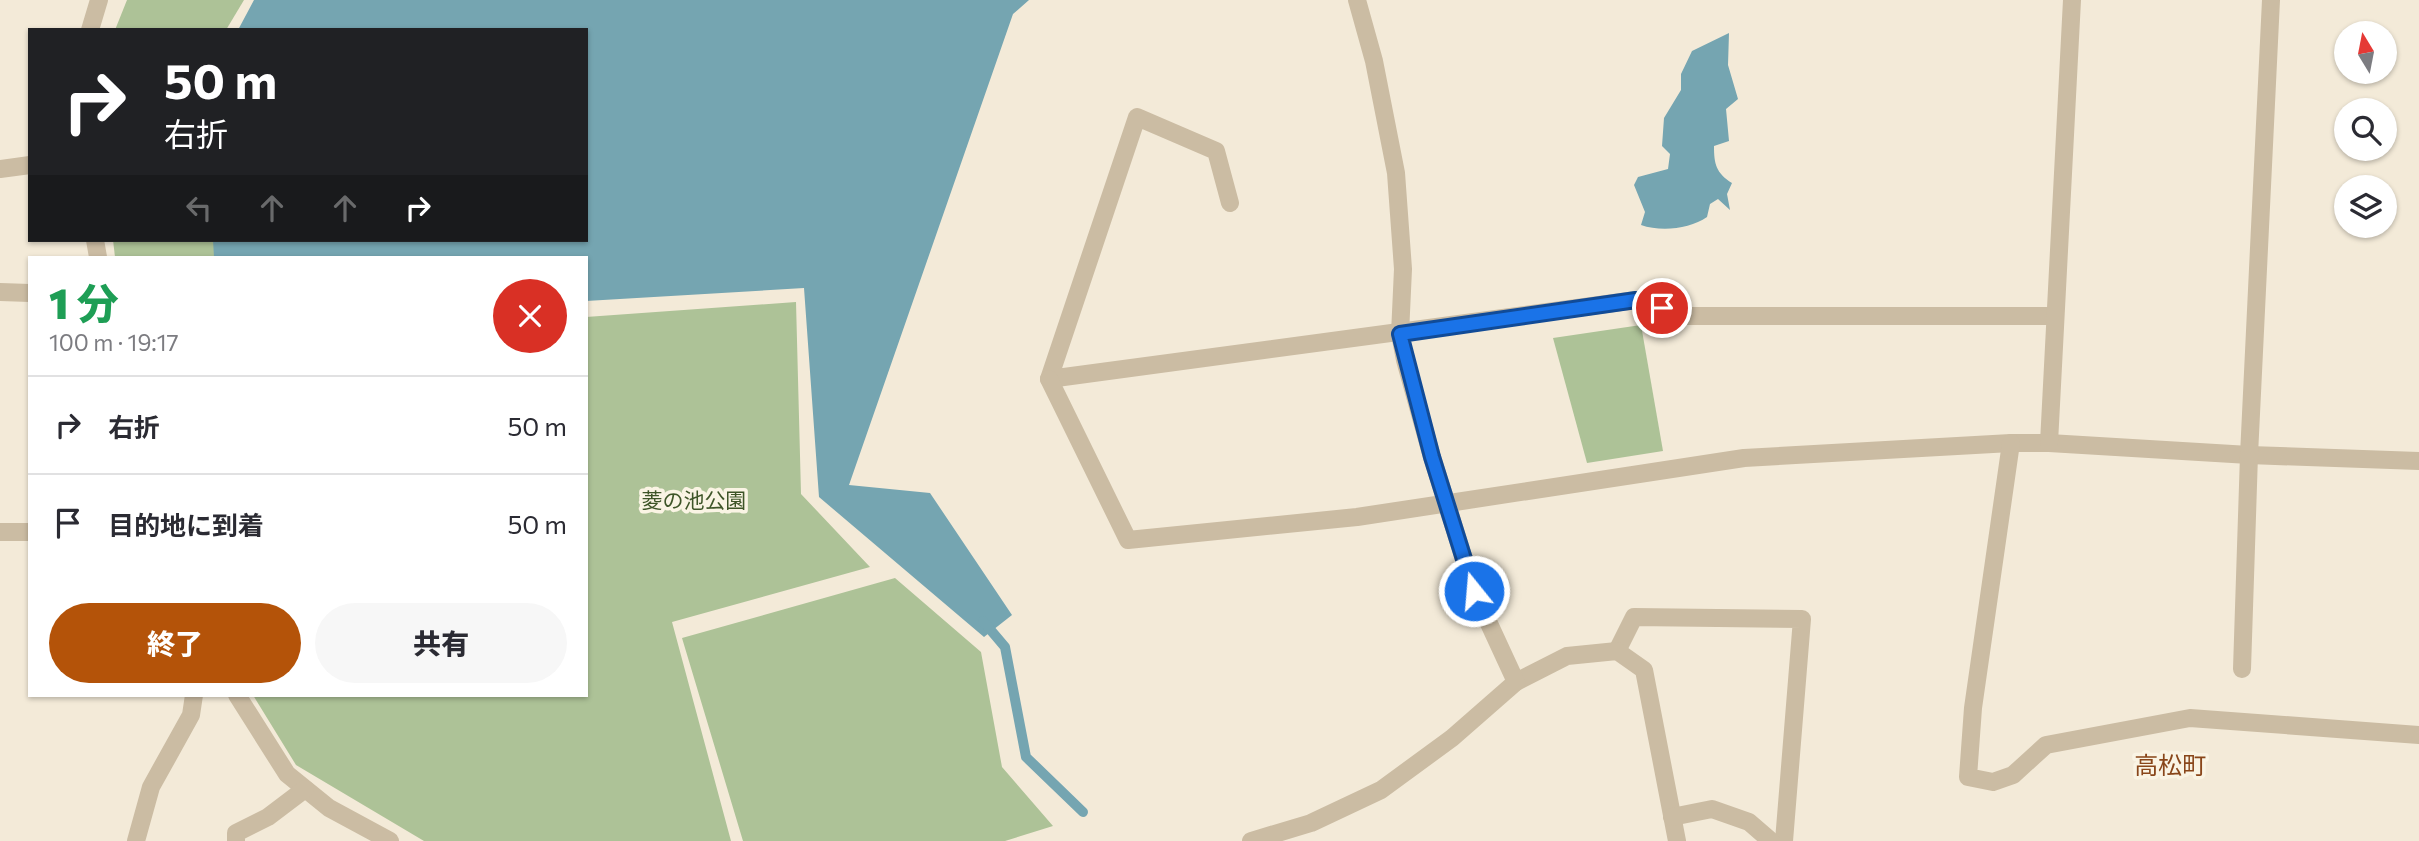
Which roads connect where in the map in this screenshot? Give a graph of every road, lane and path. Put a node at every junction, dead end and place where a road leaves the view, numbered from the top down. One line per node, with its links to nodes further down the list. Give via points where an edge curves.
1 (99, 0): 5 (street)
2 (1357, 0): 12 (street, via 1396,173 1403,269)
3 (2072, 0): 11 (street)
4 (2271, 0): 16 (street)
5 (91, 28)
6 (28, 166): 7 (street)
7 (0, 169)
8 (1230, 203): 13 (street, via 1216,151 1137,117)
9 (0, 292): 10 (street)
10 (28, 293)
11 (2055, 316): 12 (street, via 1688,316 1636,300); 15 (street)
12 (1400, 334): 13 (street); 18 (street)
13 (1049, 379): 18 (street, via 1128,540 1357,517)
14 (2011, 443): 15 (street); 18 (street, via 1744,458); 26 (street, via 1973,708 1968,777 1993,782 2012,775 2046,745 2190,718)
15 (2049, 443): 16 (street)
16 (2249, 454): 17 (street); 22 (street)
17 (2419, 461)
18 (1447, 503): 23 (street, via 1474,591)
19 (28, 532): 20 (street)
20 (0, 533)
21 (1616, 651): 23 (street, via 1567,656); 28 (street, via 1644,670); 35 (street, via 1634,617 1801,619)
22 (2242, 668)
23 (1516, 682): 32 (street, via 1452,738 1381,790 1311,823)
24 (194, 697): 29 (street, via 191,715 151,787)
25 (238, 697): 27 (street, via 287,774)
26 (2419, 735)
27 (304, 789): 30 (street, via 268,817 236,833); 31 (street)
28 (1672, 817): 33 (street); 34 (street, via 1712,809 1749,822)
29 (136, 841)
30 (236, 841)
31 (390, 841)
32 (1251, 841)
33 (1677, 841)
34 (1771, 841)
35 (1784, 841)

